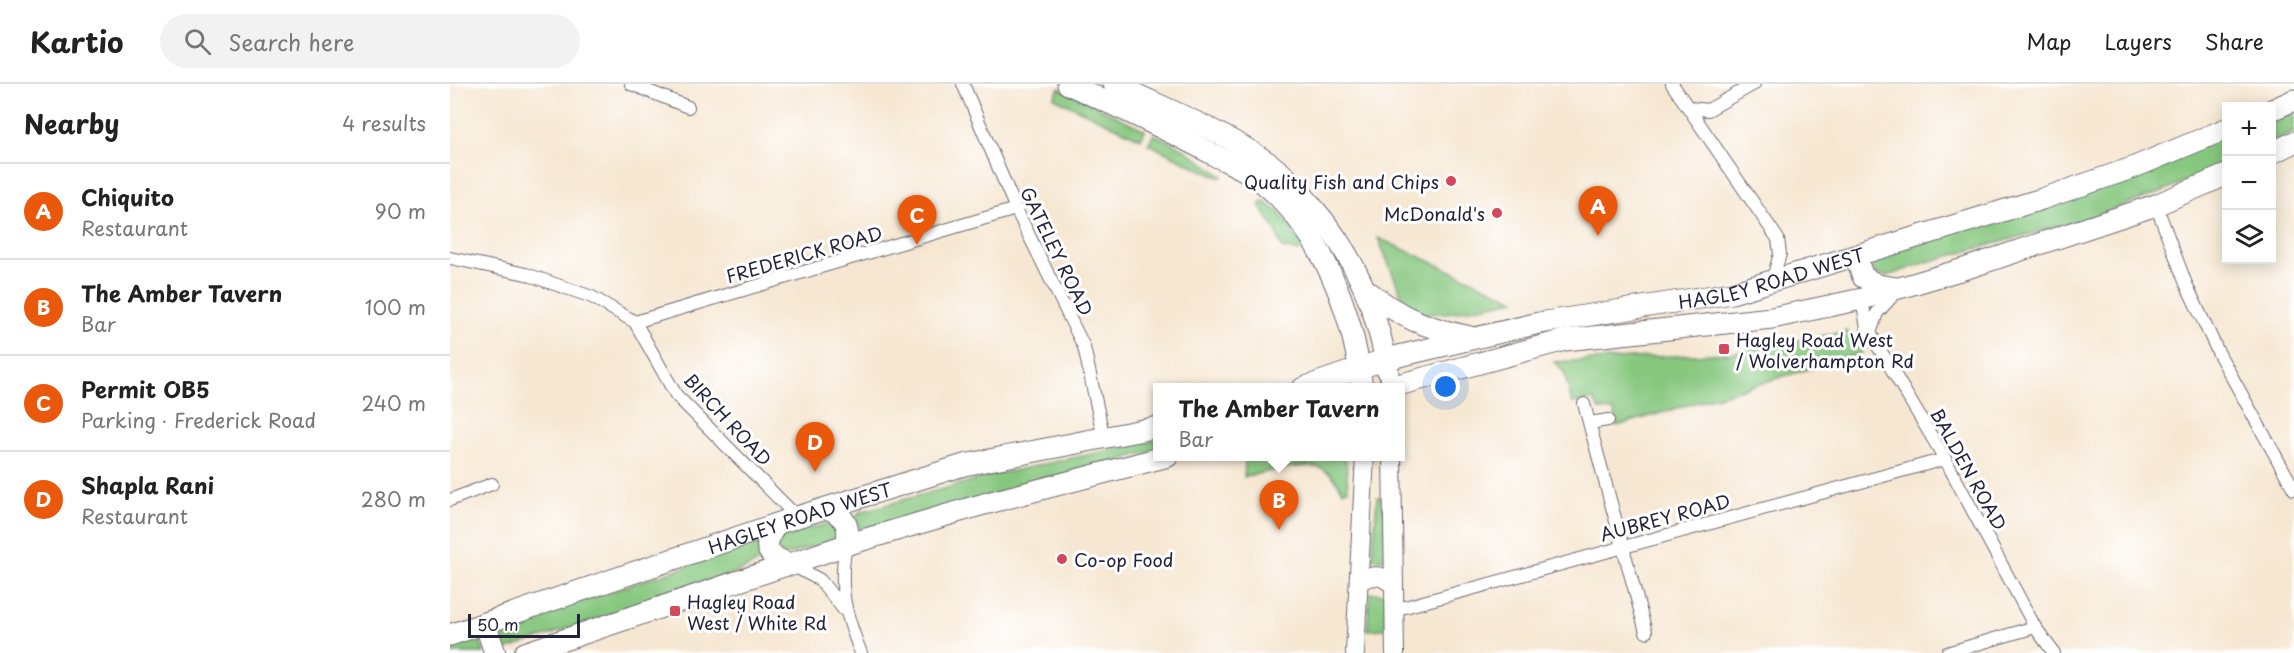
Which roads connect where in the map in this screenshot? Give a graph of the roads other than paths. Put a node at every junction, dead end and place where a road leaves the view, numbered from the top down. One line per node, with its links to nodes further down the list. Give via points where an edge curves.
1 (631, 84): 8 (street)
2 (963, 84): 16 (street, GATELEY ROAD)
3 (1068, 84): 27 (highway, via 1182,137 1259,179 1279,198 1311,238 1332,273)
4 (1114, 84): 21 (highway, via 1265,160 1302,194 1336,235)
5 (1672, 84): 9 (street)
6 (1754, 84): 9 (street, via 1708,110)
7 (2294, 100): 10 (highway)
8 (688, 107)
9 (1690, 108): 19 (street, via 1778,239 1780,254)
10 (2276, 108)
11 (2222, 131): 18 (highway, HAGLEY ROAD WEST, via 2080,186)
12 (2294, 142): 13 (highway)
13 (2276, 151)
14 (2222, 177): 15 (highway, HAGLEY ROAD WEST)
15 (2156, 205): 20 (highway, HAGLEY ROAD WEST); 41 (street, via 2218,352)
16 (1016, 209): 23 (street, FREDERICK ROAD); 36 (street, GATELEY ROAD, via 1084,347)
17 (450, 258): 23 (street, via 526,274 570,289)
18 (1862, 260): 19 (highway, HAGLEY ROAD WEST); 20 (highway, via 1863,277 1878,285); 22 (highway, via 1856,277)
19 (1772, 281): 25 (highway, HAGLEY ROAD WEST, via 1732,293 1539,323)
20 (1900, 288): 22 (highway, HAGLEY ROAD WEST); 24 (street, via 1877,313)
21 (1366, 290): 25 (highway, via 1395,313 1427,327); 26 (highway)
22 (1862, 299): 24 (street, BALDEN ROAD); 31 (highway, HAGLEY ROAD WEST, via 1772,318 1565,340)
23 (635, 322): 46 (street, BIRCH ROAD, via 676,395)
24 (1870, 333): 37 (street, BALDEN ROAD)
25 (1474, 338): 26 (highway, HAGLEY ROAD WEST)
26 (1386, 358): 27 (highway, HAGLEY ROAD WEST); 30 (highway)
27 (1360, 366): 28 (highway, HAGLEY ROAD WEST); 29 (highway)
28 (1314, 383)
29 (1362, 383)
30 (1389, 383)
31 (1405, 383)
32 (1584, 404): 34 (street)
33 (1608, 420): 34 (street)
34 (1590, 423): 49 (street)
35 (1153, 428): 36 (highway, HAGLEY ROAD WEST)
36 (1104, 439): 45 (highway, HAGLEY ROAD WEST, via 964,465)
37 (1945, 459): 49 (street, AUBREY ROAD); 56 (street, BALDEN ROAD)
38 (1153, 460): 48 (highway)
39 (1365, 461): 51 (main road)
40 (1392, 461): 52 (main road)
41 (2291, 475): 43 (street)
42 (492, 484): 44 (street)
43 (2294, 489)
44 (450, 500)
45 (827, 508): 46 (highway, HAGLEY ROAD WEST); 48 (highway, via 840,513 848,525)
46 (797, 517): 47 (highway, HAGLEY ROAD WEST)
47 (775, 525): 50 (highway, via 767,540 767,550 772,557); 55 (highway, HAGLEY ROAD WEST)
48 (846, 545): 50 (highway); 54 (street, via 841,578)
49 (1622, 547): 53 (street, AUBREY ROAD); 57 (street)
50 (792, 565): 54 (street, via 820,580); 62 (highway)
51 (1359, 581): 52 (main road, via 1371,575 1385,577); 60 (main road)
52 (1393, 585): 53 (main road)
53 (1394, 610): 59 (main road)
54 (844, 611): 63 (street)
55 (485, 623): 58 (highway, HAGLEY ROAD WEST); 61 (highway)
56 (2035, 627): 64 (street); 65 (street, BALDEN ROAD)
57 (1646, 632)
58 (450, 636)
59 (1391, 651)
60 (1357, 652)
61 (495, 653)
62 (525, 653)
63 (861, 653)
64 (1947, 653)
65 (2054, 653)

